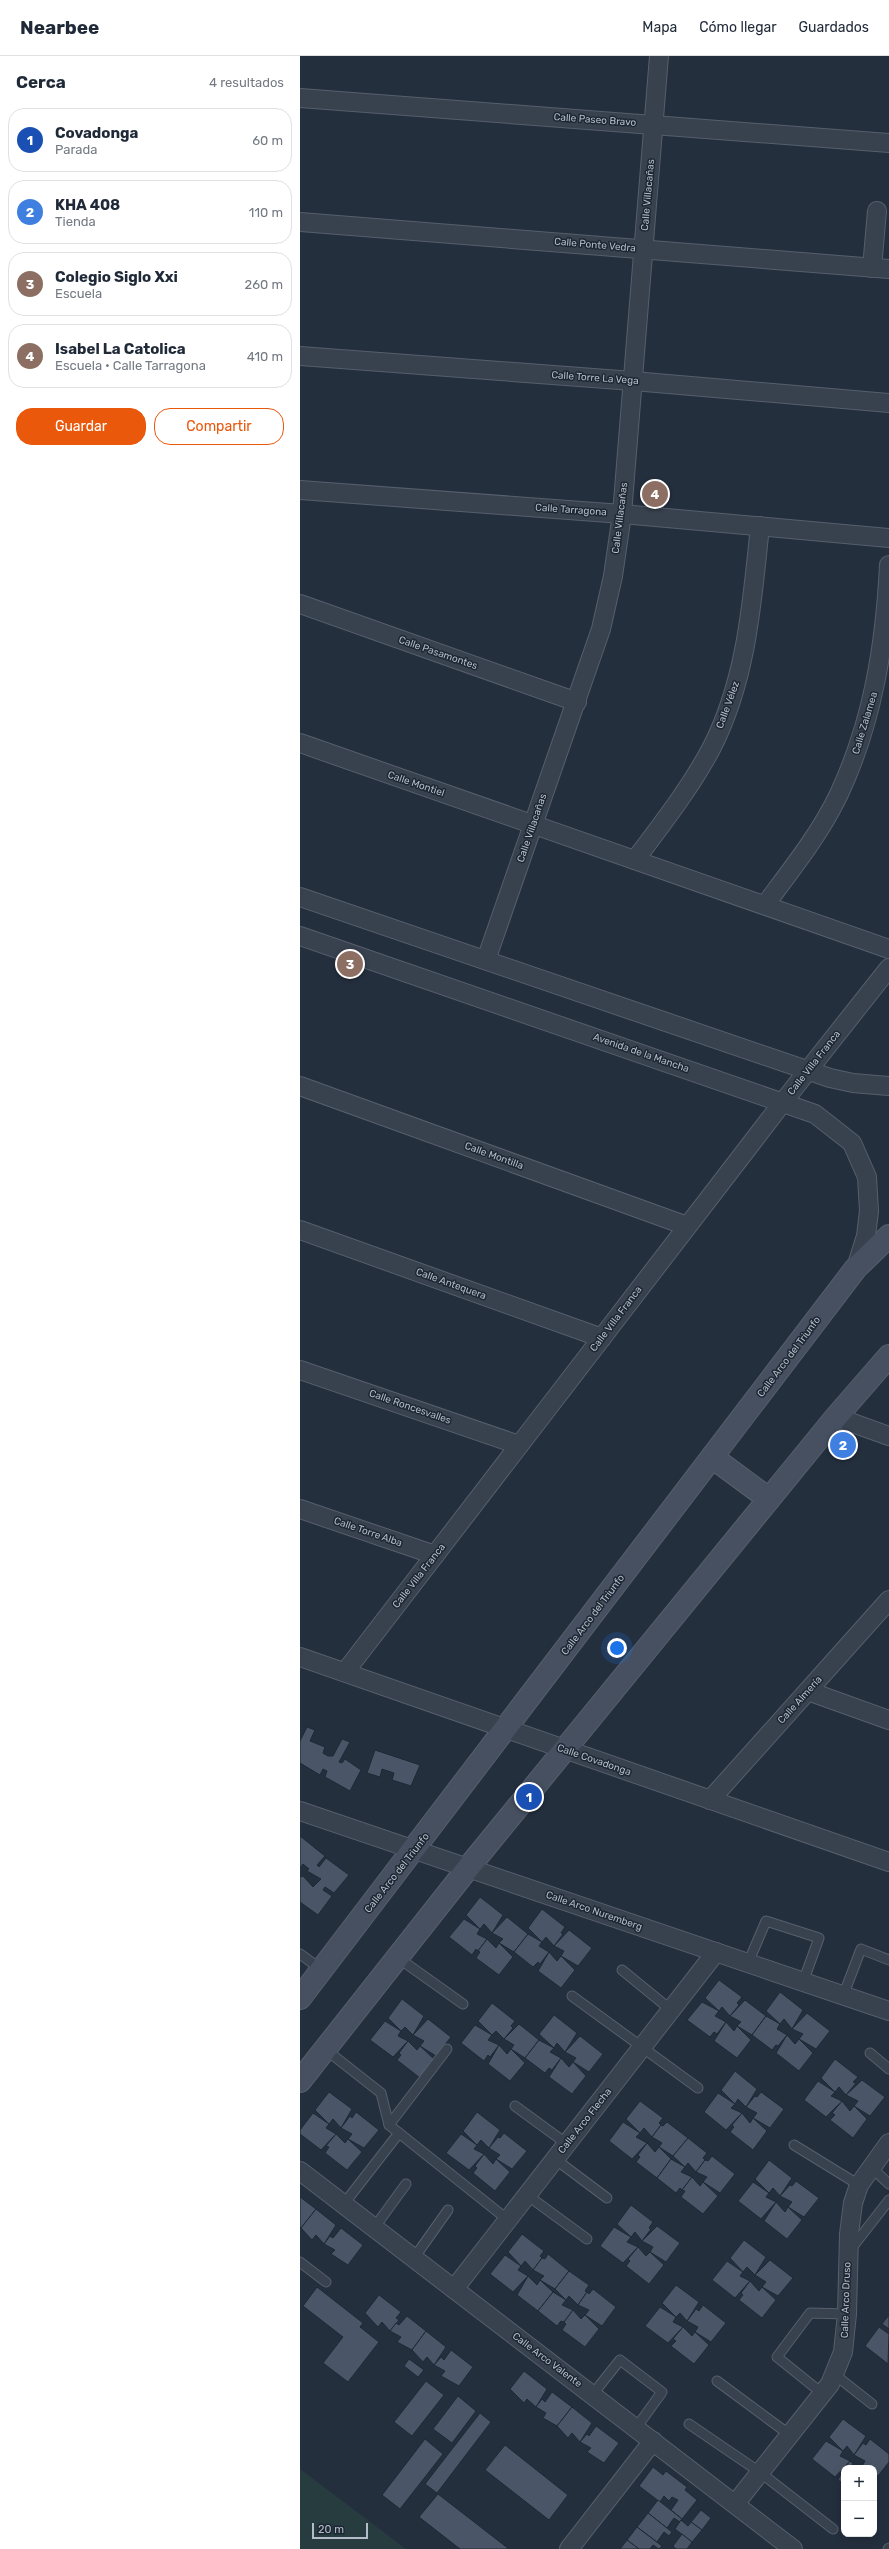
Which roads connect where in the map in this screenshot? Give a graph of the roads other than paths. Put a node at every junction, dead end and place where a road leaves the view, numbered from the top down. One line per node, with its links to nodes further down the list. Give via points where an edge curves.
1 (659, 56): 3 (street, Calle Villacañas)
2 (300, 98): 3 (street, Calle Paseo Bravo)
3 (654, 124): 4 (street, Calle Paseo Bravo); 7 (street, Calle Villacañas)
4 (889, 143)
5 (877, 211): 8 (street)
6 (300, 222): 7 (street, Calle Ponte Vedra)
7 (644, 249): 8 (street, Calle Ponte Vedra); 10 (street, Calle Villacañas)
8 (880, 268)
9 (300, 356): 10 (street, Calle Torre La Vega)
10 (633, 380): 11 (street, Calle Torre La Vega); 13 (street, Calle Villacañas)
11 (889, 403)
12 (300, 490): 13 (street, Calle Tarragona)
13 (622, 514): 14 (street, Calle Tarragona); 18 (street, Calle Villacañas, via 613,576 601,629)
14 (760, 526): 15 (street, Calle Tarragona); 21 (street, Calle Vélez, via 742,667 730,706 712,747 686,790)
15 (889, 538)
16 (889, 565): 23 (street, Calle Zalamea, via 886,622 876,686 860,744 838,795 807,846)
17 (300, 604): 18 (street, Calle Pasamontes)
18 (577, 702): 20 (street, Calle Villacañas)
19 (300, 743): 20 (street, Calle Montiel)
20 (533, 824): 21 (street, Calle Montiel); 26 (street, Calle Villacañas)
21 (635, 860): 23 (street, Calle Montiel)
22 (300, 897): 26 (street)
23 (765, 905): 25 (street, Calle Montiel)
24 (300, 936): 31 (street, Avenida de la Mancha)
25 (889, 949)
26 (486, 960): 28 (street)
27 (889, 968): 28 (street, Calle Villa Franca)
28 (809, 1070): 30 (street, via 853,1083); 31 (street, Calle Villa Franca)
29 (300, 1086): 32 (street, Calle Montilla)
30 (889, 1086)
31 (783, 1102): 32 (street, Calle Villa Franca); 35 (street, Avenida de la Mancha, via 815,1114 852,1143 867,1177 870,1211 866,1236)
32 (687, 1226): 36 (street, Calle Villa Franca)
33 (300, 1230): 36 (street, Calle Antequera)
34 (889, 1236): 35 (street, Calle Arco del Triunfo)
35 (856, 1268): 42 (street, Calle Arco del Triunfo)
36 (602, 1338): 41 (street, Calle Villa Franca)
37 (889, 1356): 39 (street)
38 (300, 1370): 41 (street, Calle Roncesvalles)
39 (836, 1417): 40 (street); 43 (street)
40 (889, 1436)
41 (519, 1445): 45 (street, Calle Villa Franca)
42 (712, 1457): 43 (street); 51 (street, Calle Arco del Triunfo)
43 (769, 1499): 52 (street)
44 (300, 1509): 45 (street, Calle Torre Alba)
45 (435, 1555): 48 (street, Calle Villa Franca)
46 (889, 1600): 49 (street, Calle Almería)
47 (300, 1657): 48 (street, Calle Covadonga)
48 (345, 1672): 51 (street, Calle Covadonga)
49 (808, 1691): 50 (street); 53 (street, Calle Almería)
50 (889, 1720)
51 (507, 1729): 52 (street, Calle Covadonga); 55 (street, Calle Arco del Triunfo)
52 (565, 1749): 53 (street, Calle Covadonga); 57 (street)
53 (710, 1800): 56 (street, Calle Covadonga)
54 (300, 1811): 55 (street, Calle Arco Nuremberg)
55 (415, 1850): 57 (street, Calle Arco Nuremberg); 63 (street, Calle Arco del Triunfo)
56 (889, 1862)
57 (468, 1868): 58 (street, Calle Arco Nuremberg); 60 (street)
58 (716, 1952): 62 (street, Calle Arco Nuremberg); 70 (street, Calle Arco Flecha)
59 (300, 1954): 63 (lane)
60 (397, 1957): 69 (lane); 74 (street)
61 (889, 1960): 67 (lane, via 861,1949)
62 (748, 1963): 65 (street, Calle Arco Nuremberg); 65 (lane, via 766,1921 819,1938)
63 (322, 1970): 68 (street, Calle Arco del Triunfo)
64 (622, 1970): 70 (lane)
65 (804, 1982): 67 (street, Calle Arco Nuremberg)
66 (572, 1996): 72 (lane)
67 (843, 1996): 71 (street, Calle Arco Nuremberg)
68 (300, 1998)
69 (463, 2004)
70 (671, 2010): 72 (street, Calle Arco Flecha)
71 (889, 2011)
72 (642, 2047): 78 (lane); 83 (street, Calle Arco Flecha)
73 (447, 2049): 80 (lane)
74 (325, 2050): 77 (street); 80 (lane, via 381,2093)
75 (870, 2053): 76 (lane)
76 (889, 2069)
77 (300, 2082)
78 (698, 2088)
79 (515, 2106): 83 (lane)
80 (389, 2125): 81 (lane)
81 (399, 2133): 94 (lane); 96 (lane)
82 (889, 2143): 86 (street, Calle Arco Druso)
83 (567, 2144): 85 (street, Calle Arco Flecha)
84 (794, 2145): 90 (lane)
85 (555, 2159): 91 (street, Calle Arco Flecha); 92 (lane)
86 (871, 2167): 89 (lane); 90 (street, Calle Arco Druso)
87 (300, 2171): 94 (street, Calle Arco Valente)
88 (406, 2184): 97 (lane)
89 (889, 2184)
90 (859, 2185): 99 (street, Calle Arco Druso, via 853,2203)
91 (527, 2195): 96 (street, Calle Arco Flecha); 98 (lane)
92 (607, 2198)
93 (889, 2200): 99 (lane)
94 (343, 2205): 97 (street, Calle Arco Valente)
95 (448, 2210): 100 (lane)
96 (508, 2220): 103 (street, Calle Arco Flecha)
97 (374, 2228): 100 (street, Calle Arco Valente)
98 (587, 2239)
99 (848, 2253): 104 (street, Calle Arco Druso)
100 (414, 2258): 103 (street, Calle Arco Valente)
101 (300, 2262): 102 (lane)
102 (326, 2282)
103 (454, 2289): 108 (street, Calle Arco Valente)
104 (847, 2314): 105 (street, Calle Arco Druso, via 843,2352); 107 (lane, via 810,2312 777,2357)
105 (834, 2374): 107 (street, Calle Arco Druso); 109 (lane)
106 (717, 2381): 112 (lane)
107 (823, 2394): 112 (street, Calle Arco Druso)
108 (592, 2395): 111 (street, Calle Arco Valente); 111 (lane, via 620,2360 662,2392)
109 (872, 2404)
110 (689, 2424): 114 (lane)
111 (636, 2428): 113 (street, Calle Arco Valente)
112 (790, 2435): 114 (street, Calle Arco Druso)
113 (653, 2442): 115 (street, Calle Arco Valente); 117 (street)
114 (761, 2473): 115 (street, Calle Arco Druso); 116 (lane)
115 (735, 2504): 118 (street, Calle Arco Valente)
116 (832, 2529)
117 (570, 2549)
118 (793, 2549)

